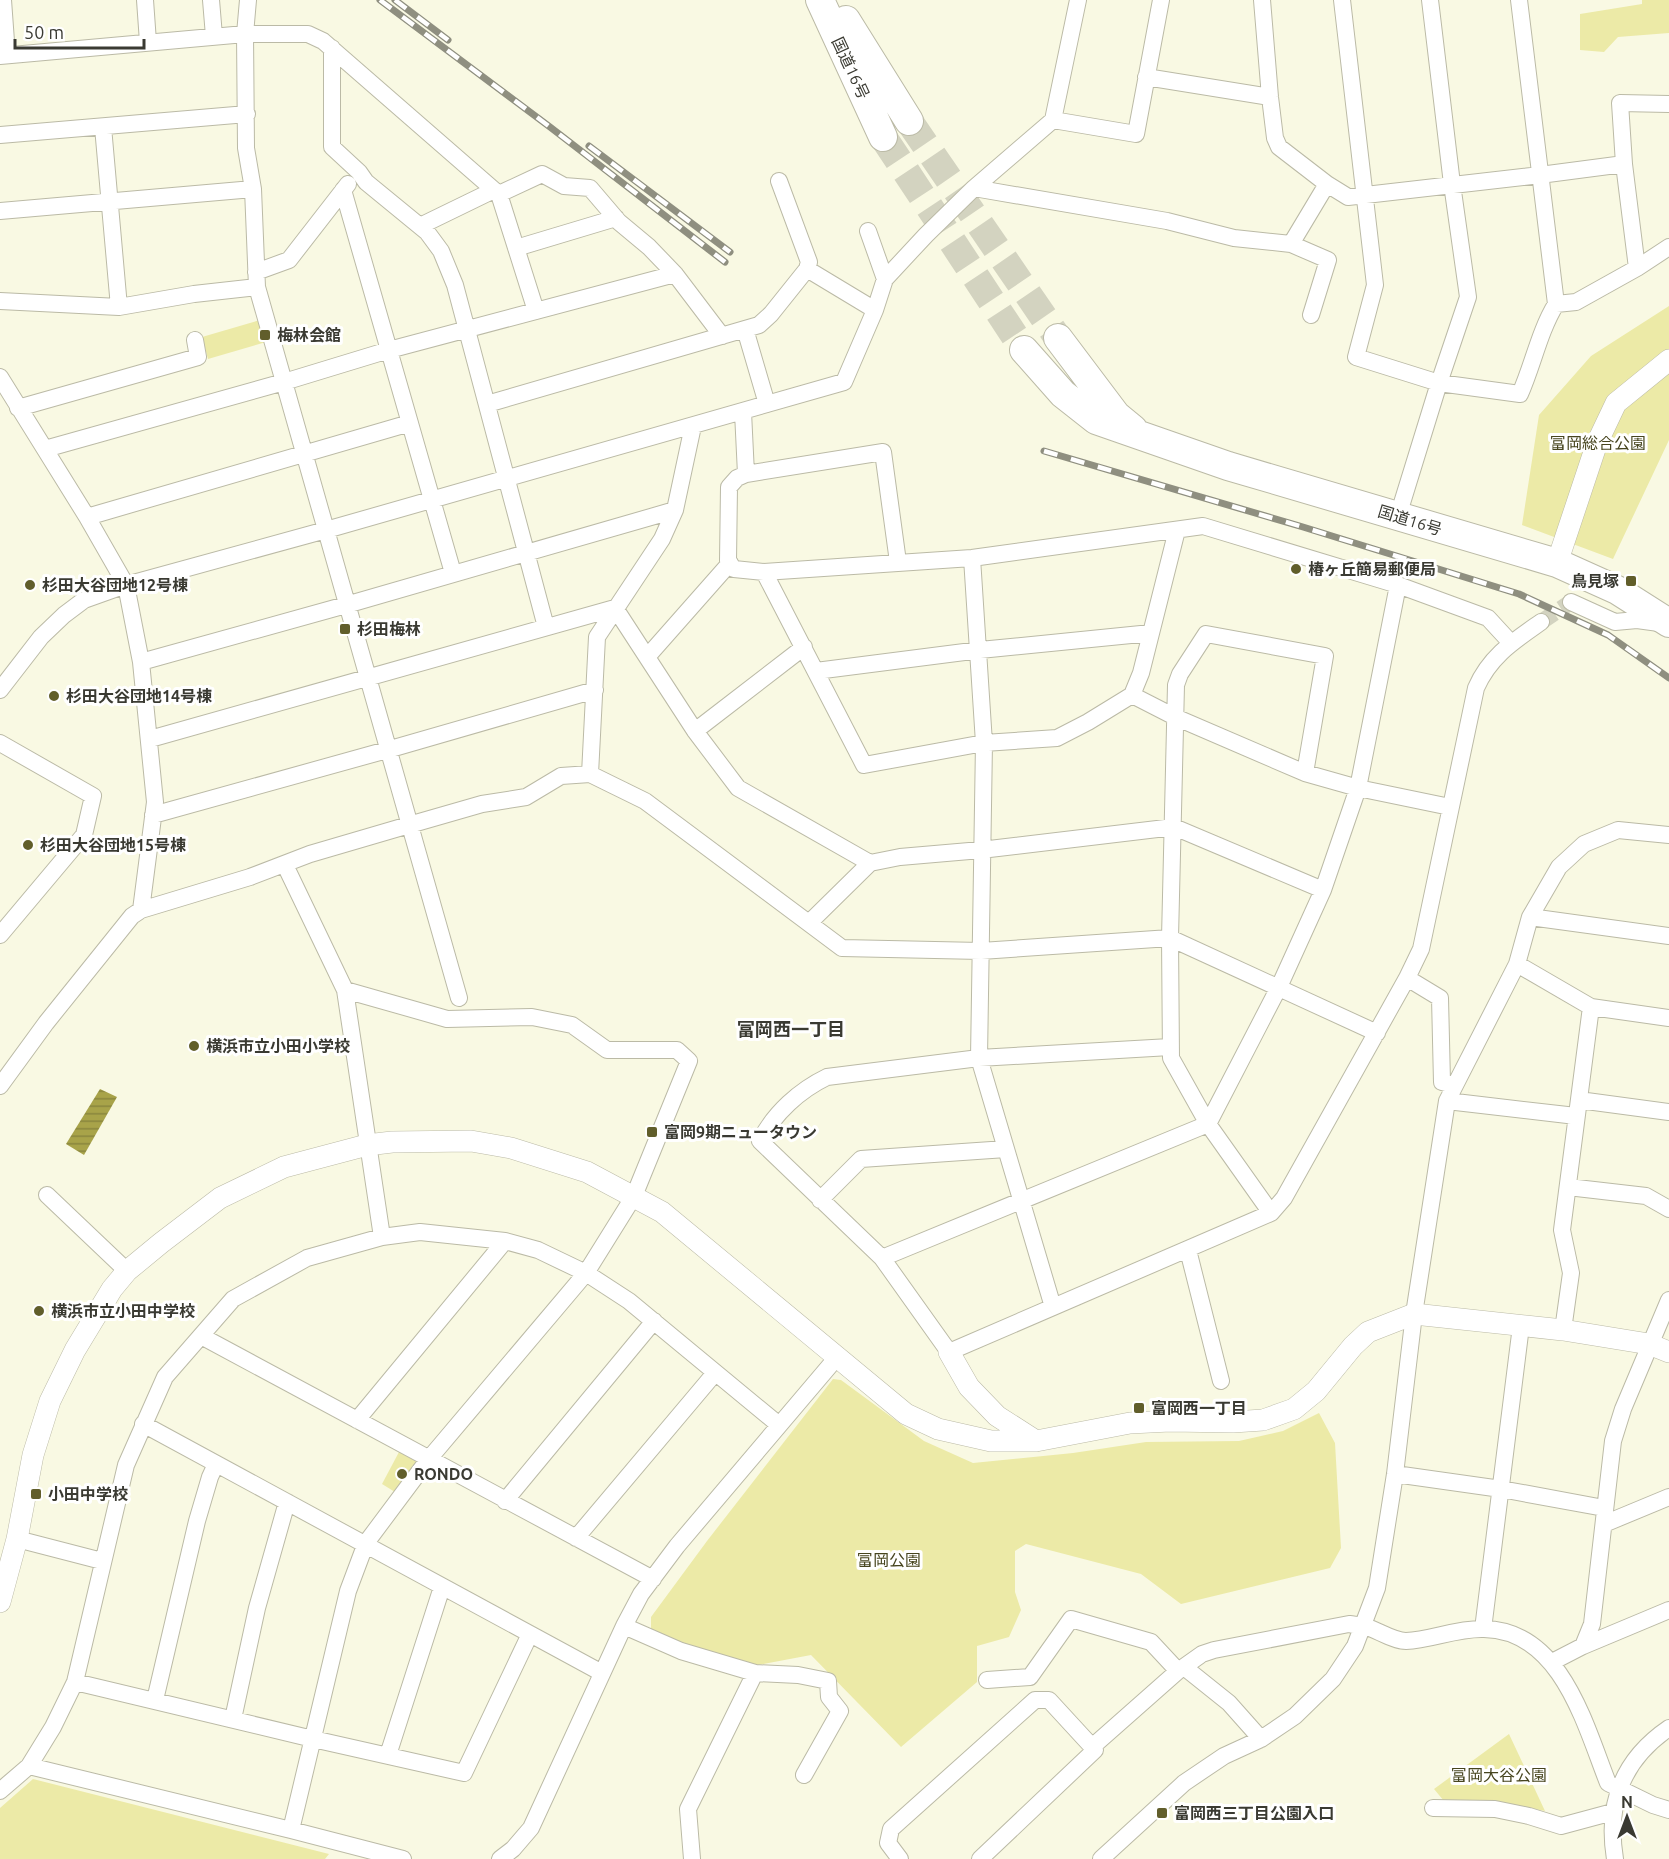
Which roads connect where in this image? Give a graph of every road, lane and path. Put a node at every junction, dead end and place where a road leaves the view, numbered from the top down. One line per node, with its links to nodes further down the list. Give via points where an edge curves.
1 (3, 0): 17 (street)
2 (145, 0): 15 (street)
3 (211, 0): 14 (street)
4 (248, 0): 13 (street)
5 (820, 0): 26 (highway, 国道16号)
6 (833, 0): 23 (highway, 国道16号)
7 (1078, 0): 22 (street)
8 (1161, 0): 18 (street)
9 (1262, 0): 19 (street)
10 (1342, 0): 37 (street)
11 (1430, 0): 32 (street)
12 (1520, 0): 29 (street)
13 (245, 34): 14 (street); 16 (street, via 308,34); 21 (street)
14 (214, 36): 15 (street)
15 (148, 42): 17 (street)
16 (332, 48): 28 (street, via 332,147); 36 (street)
17 (3, 56)
18 (1146, 77): 19 (street); 22 (street, via 1136,134)
19 (1270, 97): 31 (street, via 1279,147)
20 (1669, 104): 27 (street, via 1620,103)
21 (246, 114): 24 (street); 34 (street, via 246,148)
22 (1053, 120): 33 (street)
23 (909, 121)
24 (103, 127): 25 (street); 38 (street)
25 (0, 135)
26 (883, 137)
27 (1624, 164): 29 (street); 46 (street)
28 (359, 172): 35 (street); 41 (street)
29 (1540, 175): 32 (street); 52 (street)
30 (779, 181): 47 (street, via 809,262)
31 (1327, 184): 37 (street, via 1348,197); 43 (street)
32 (1452, 184): 37 (street); 67 (street, via 1468,297)
33 (975, 188): 43 (street, via 1167,220 1234,238); 50 (street)
34 (253, 189): 38 (street); 49 (street)
35 (344, 190): 49 (street, via 289,260); 62 (street)
36 (497, 192): 40 (street, via 542,174 564,186 590,188); 41 (street); 45 (street)
37 (1365, 194): 67 (street, via 1375,285 1356,357)
38 (110, 201): 39 (street); 53 (street)
39 (0, 211)
40 (616, 218): 45 (street); 48 (street)
41 (420, 226): 57 (street, via 441,251)
42 (868, 231): 50 (street)
43 (1291, 244): 56 (street, via 1328,260)
44 (1669, 247): 46 (street)
45 (516, 248): 55 (street)
46 (1637, 268): 52 (street, via 1576,302)
47 (807, 269): 54 (street); 58 (street, via 771,314 759,325)
48 (675, 274): 55 (street); 59 (street)
49 (257, 279): 53 (street); 66 (street)
50 (885, 279): 54 (street)
51 (0, 301): 53 (street)
52 (1556, 304): 67 (street, via 1546,320 1520,394)
53 (119, 306)
54 (875, 310): 69 (street, via 844,382)
55 (536, 311): 57 (street)
56 (1311, 315)
57 (467, 329): 62 (street); 68 (street)
58 (745, 329): 59 (street); 69 (street)
59 (722, 336): 68 (street)
60 (1058, 338): 74 (highway, 国道16号, via 1116,415)
61 (195, 340): 70 (street, via 198,357)
62 (389, 350): 66 (street); 72 (street)
63 (1024, 350): 74 (highway, 国道16号, via 1063,394 1096,420)
64 (1669, 360): 89 (street, via 1616,403 1597,443)
65 (0, 377): 70 (street)
66 (284, 382): 75 (street); 76 (street)
67 (1438, 383): 81 (street)
68 (487, 404): 78 (street)
69 (767, 404): 71 (street)
70 (18, 408): 75 (street)
71 (742, 412): 73 (street); 77 (street)
72 (410, 423): 76 (street); 79 (street)
73 (693, 426): 78 (street); 80 (street)
74 (1143, 436): 81 (highway, 国道16号, via 1228,466)
75 (45, 448): 82 (street)
76 (304, 453): 82 (street); 83 (street)
77 (746, 474): 87 (street, via 883,452); 88 (street, via 729,487)
78 (506, 478): 79 (street); 85 (street)
79 (432, 499): 83 (street); 91 (street)
80 (675, 510): 85 (street); 96 (street, via 662,539)
81 (1398, 516): 89 (highway, 国道16号)
82 (87, 517): 92 (street)
83 (326, 530): 92 (street); 95 (street)
84 (1177, 530): 86 (street); 93 (street, via 1203,526); 100 (street)
85 (526, 554): 91 (street); 99 (street)
86 (972, 558): 87 (street); 103 (street)
87 (898, 562): 90 (street)
88 (730, 563): 90 (street, via 734,569); 104 (street)
89 (1557, 563): 98 (highway, 国道16号, via 1617,590)
90 (764, 572): 102 (street)
91 (453, 573): 95 (street)
92 (126, 585): 105 (street); 108 (street, via 84,600 64,615)
93 (1398, 585): 101 (street, via 1488,618); 119 (street)
94 (1571, 602): 98 (street, via 1616,622)
95 (346, 605): 105 (street); 107 (street)
96 (615, 608): 99 (street); 104 (street); 109 (street, via 597,638)
97 (1541, 622): 101 (street)
98 (1669, 624)
99 (546, 627): 107 (street)
100 (1151, 633): 103 (street); 110 (street)
101 (1511, 643): 120 (street, via 1483,672 1476,688)
102 (804, 647): 106 (street); 112 (street)
103 (980, 650): 106 (street); 115 (street)
104 (647, 657): 112 (street)
105 (141, 662): 113 (street)
106 (816, 671): 115 (street, via 864,765)
107 (369, 677): 113 (street); 116 (street)
108 (0, 690)
109 (596, 690): 116 (street); 118 (street)
110 (1132, 695): 111 (street); 115 (street, via 1057,738)
111 (1175, 717): 117 (street); 117 (street, via 1180,674 1206,633 1325,656); 123 (street)
112 (695, 730): 126 (street, via 738,788)
113 (150, 738): 121 (street)
114 (0, 743): 132 (street, via 93,796 84,835)
115 (984, 743): 125 (street)
116 (387, 750): 121 (street); 122 (street)
117 (1305, 773): 119 (street)
118 (590, 774): 122 (street, via 561,776 526,797 482,804); 131 (street, via 645,801)
119 (1358, 788): 120 (street); 128 (street)
120 (1450, 807): 137 (street, via 1421,949)
121 (153, 814): 129 (street)
122 (410, 825): 127 (street); 140 (street)
123 (1174, 827): 125 (street); 128 (street); 134 (street)
124 (1669, 835): 130 (street, via 1618,830 1584,844 1559,867)
125 (981, 850): 126 (street); 135 (street)
126 (870, 863): 131 (street)
127 (285, 865): 129 (street); 139 (street)
128 (1323, 890): 138 (street)
129 (141, 910): 147 (street, via 132,916)
130 (1530, 917): 133 (street); 136 (street)
131 (809, 923): 135 (street, via 842,948)
132 (0, 935)
133 (1669, 936)
134 (1170, 938): 135 (street); 138 (street); 144 (street)
135 (981, 951): 145 (street)
136 (1517, 964): 141 (street); 146 (street)
137 (1407, 978): 143 (street); 146 (street, via 1440,998 1442,1082)
138 (1279, 987): 143 (street); 151 (street)
139 (345, 990): 152 (street); 156 (street, via 447,1019 532,1017 572,1024 607,1050 677,1050 689,1061)
140 (459, 998)
141 (1591, 1007): 142 (street); 149 (street)
142 (1669, 1017)
143 (1377, 1033): 160 (street, via 1284,1198)
144 (1170, 1047): 145 (street); 151 (street, via 1170,1058)
145 (979, 1058): 153 (street); 157 (street, via 827,1077 807,1086 768,1126 760,1141)
146 (1454, 1085): 148 (street)
147 (0, 1086)
148 (1447, 1101): 149 (street); 169 (street)
149 (1578, 1108): 150 (street); 154 (street)
150 (1669, 1112)
151 (1208, 1124): 158 (street); 160 (street)
152 (367, 1145): 156 (street, via 471,1141 511,1148 587,1172); 161 (street); 165 (street, via 284,1167 220,1198)
153 (1006, 1149): 157 (street, via 861,1159); 158 (street)
154 (1568, 1187): 159 (street, via 1646,1196); 172 (street, via 1562,1230 1571,1273)
155 (47, 1195): 165 (street)
156 (634, 1196): 166 (street); 177 (street, via 662,1212)
157 (820, 1200): 164 (street)
158 (1021, 1200): 164 (street); 168 (street)
159 (1669, 1209)
160 (1271, 1213): 163 (street)
161 (382, 1237): 162 (street, via 420,1232); 173 (street, via 307,1258 233,1299)
162 (505, 1241): 166 (street); 180 (street)
163 (1188, 1250): 168 (street); 179 (street)
164 (882, 1258): 175 (street)
165 (127, 1271): 192 (street, via 84,1333 50,1401 33,1455)
166 (586, 1273): 170 (street); 184 (street)
167 (1669, 1300): 174 (street)
168 (1053, 1306): 175 (street)
169 (1414, 1314): 171 (street); 183 (street, via 1368,1332 1316,1391 1294,1409 1263,1420 1130,1423); 186 (street)
170 (654, 1321): 178 (street); 189 (street)
171 (1521, 1326): 172 (street); 187 (street)
172 (1563, 1330): 174 (street)
173 (201, 1336): 180 (street); 181 (street, via 165,1377)
174 (1649, 1344): 176 (street); 191 (street, via 1613,1442)
175 (949, 1352): 183 (street, via 976,1395 997,1416)
176 (1669, 1352)
177 (838, 1356): 182 (street); 183 (street, via 906,1414 938,1429 991,1442)
178 (715, 1373): 182 (street); 193 (street)
179 (1221, 1381)
180 (357, 1420): 184 (street)
181 (143, 1424): 185 (street); 195 (street, via 126,1464)
182 (779, 1425): 196 (street)
183 (1036, 1441)
184 (428, 1460): 189 (street); 194 (street)
185 (216, 1464): 190 (street); 211 (street, via 197,1521)
186 (1395, 1474): 187 (street); 201 (street, via 1377,1588)
187 (1501, 1489): 191 (street); 202 (street)
188 (1669, 1497): 191 (street)
189 (505, 1501): 193 (street)
190 (287, 1502): 194 (street); 212 (street, via 257,1608)
191 (1604, 1516): 204 (street, via 1592,1624)
192 (17, 1539): 195 (street); 198 (street)
193 (576, 1539): 196 (street)
194 (366, 1543): 197 (street); 214 (street, via 348,1591)
195 (102, 1561): 210 (street)
196 (652, 1579): 200 (street)
197 (442, 1587): 203 (street); 217 (street)
198 (0, 1602)
199 (1669, 1611): 204 (street)
200 (624, 1626): 207 (street); 208 (street, via 681,1652)
201 (1364, 1626): 202 (street, via 1406,1641); 206 (street, via 1349,1624 1214,1650); 215 (street, via 1333,1679 1295,1716)
202 (1483, 1629): 205 (street, via 1502,1630 1521,1638)
203 (530, 1634): 207 (street); 217 (street, via 464,1773)
204 (1583, 1646): 205 (street)
205 (1552, 1662): 220 (street, via 1572,1693 1608,1783)
206 (1181, 1669): 209 (street, via 1151,1642 1071,1619 1030,1677); 215 (street, via 1229,1703); 216 (street)
207 (602, 1673): 228 (street, via 531,1828)
208 (755, 1673): 219 (street, via 828,1681 829,1697 840,1711); 229 (street, via 688,1809)
209 (987, 1680)
210 (75, 1682): 211 (street); 218 (street)
211 (155, 1700): 212 (street)
212 (233, 1719): 214 (street)
213 (1669, 1728): 220 (street, via 1644,1749)
214 (313, 1739): 217 (street); 225 (street)
215 (1261, 1739): 226 (street, via 1224,1756 1184,1783)
216 (1092, 1747): 230 (street, via 1049,1700 1035,1700 891,1829 888,1843); 231 (street, via 1095,1750)
217 (388, 1755)
218 (29, 1766): 221 (street); 225 (street)
219 (804, 1775)
220 (1618, 1788): 223 (street); 224 (street)
221 (0, 1791)
222 (1433, 1808): 224 (street, via 1495,1809 1561,1826)
223 (1669, 1810)
224 (1613, 1812): 232 (street)
225 (291, 1830): 227 (street)
226 (1111, 1856)
227 (403, 1859)
228 (500, 1859)
229 (692, 1859)
230 (900, 1859)
231 (980, 1859)
232 (1615, 1859)

